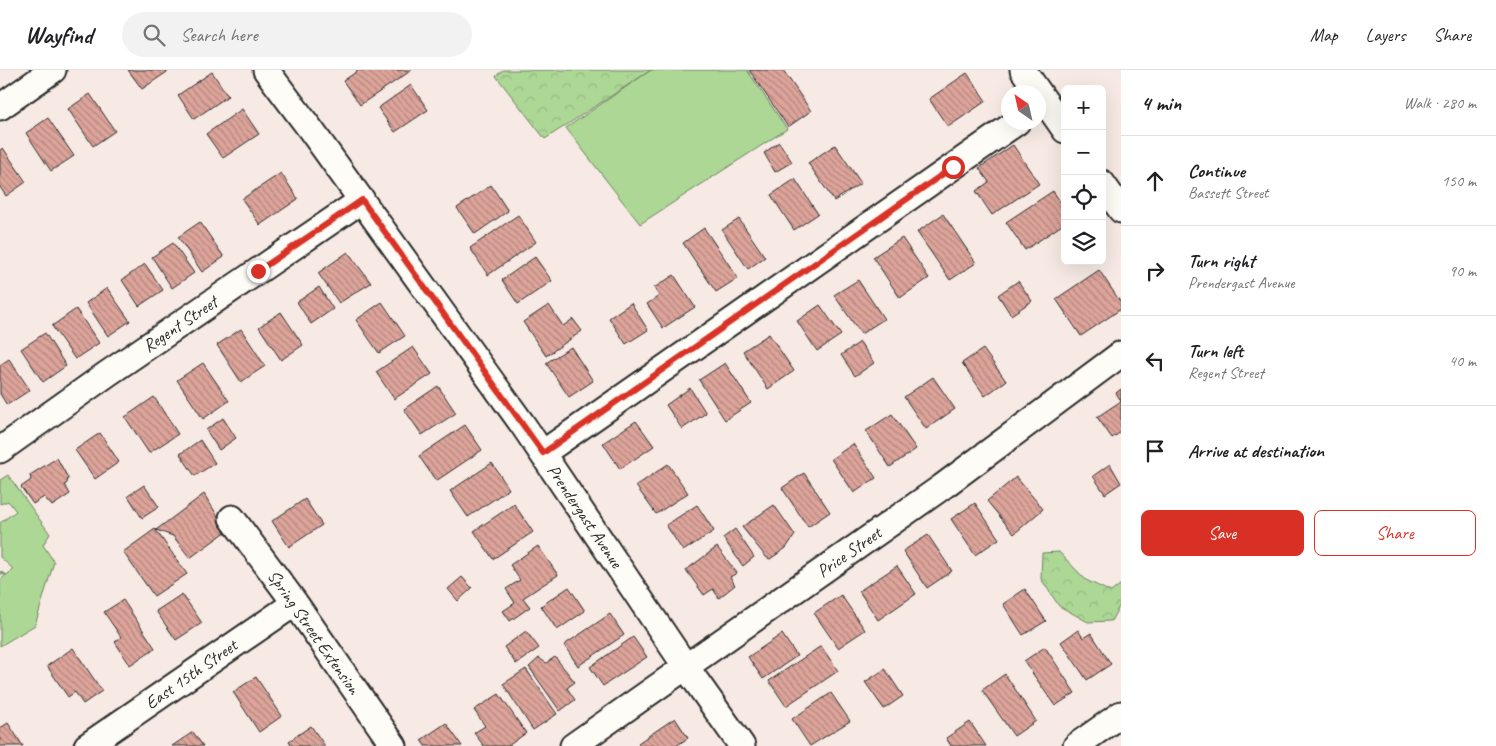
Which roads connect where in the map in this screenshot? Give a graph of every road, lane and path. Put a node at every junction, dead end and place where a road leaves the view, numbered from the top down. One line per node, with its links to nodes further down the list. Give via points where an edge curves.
1 (53, 70): 5 (street)
2 (266, 70): 10 (street, Prendergast Avenue)
3 (1023, 70): 4 (street)
4 (1031, 85)
5 (0, 107)
6 (1046, 109): 7 (street)
7 (1061, 126)
8 (1006, 130): 14 (street)
9 (1106, 189): 11 (street)
10 (362, 200): 13 (street, Regent Street); 14 (street, Prendergast Avenue)
11 (1121, 210)
12 (1121, 354): 17 (street, Price Street, via 942,487)
13 (0, 450)
14 (543, 453): 17 (street, Prendergast Avenue)
15 (232, 518): 16 (street, Spring Street Extension)
16 (295, 603): 19 (street, East 15th Street); 20 (street, Spring Street Extension)
17 (686, 667): 21 (street, Price Street); 22 (street, Prendergast Avenue)
18 (1121, 714): 23 (street)
19 (87, 746)
20 (394, 746)
21 (573, 746)
22 (742, 746)
23 (1076, 746)

